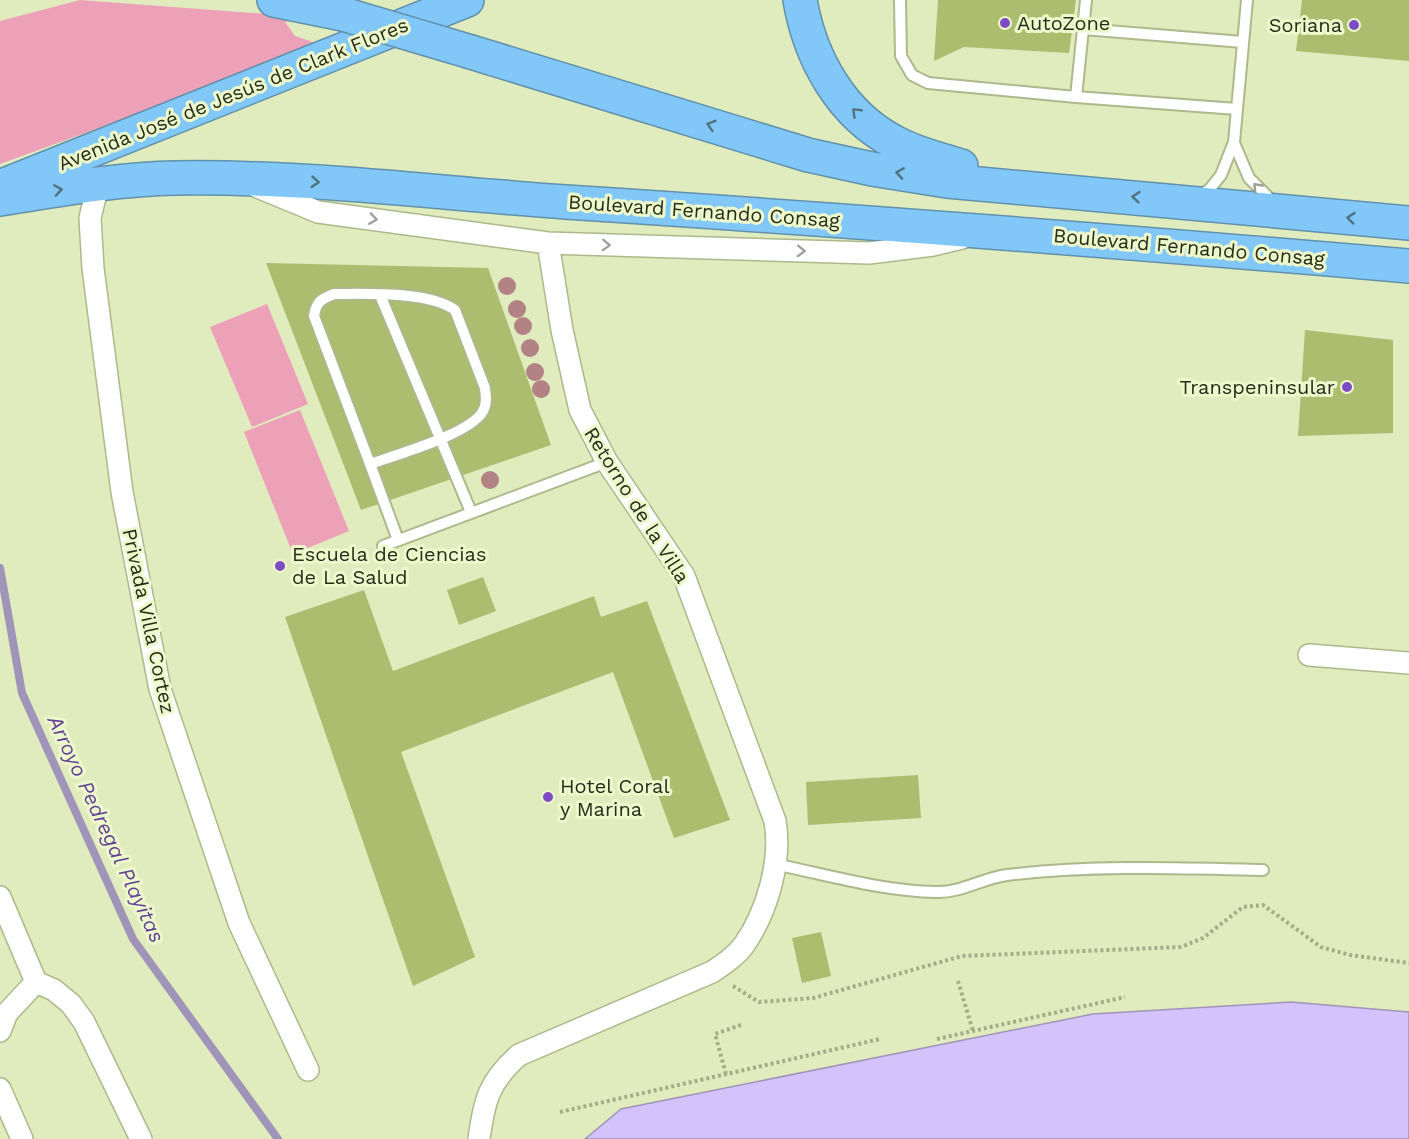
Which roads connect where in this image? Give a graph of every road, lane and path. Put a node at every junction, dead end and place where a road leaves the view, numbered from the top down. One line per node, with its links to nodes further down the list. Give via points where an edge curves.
1 (274, 0): 15 (highway, one-way to 1, bridge, via 904,174 808,155 343,14)
2 (467, 0): 14 (highway, Avenida José de Jesús de Clark Flores)
3 (800, 0): 15 (highway, one-way to 3, via 909,149 875,129 842,99 825,74 807,34)
4 (900, 0): 9 (lane, via 902,56 912,75 928,83)
5 (1086, 0): 7 (lane)
6 (1247, 0): 8 (lane)
7 (1083, 29): 8 (lane); 9 (lane)
8 (1243, 42): 10 (lane)
9 (1076, 97): 10 (lane)
10 (1237, 109): 11 (lane)
11 (1234, 142): 17 (lane, via 1221,175 1209,190); 18 (lane, one-way to 11, via 1282,207 1258,189 1242,166)
12 (238, 179): 13 (highway, Boulevard Fernando Consag, via 173,178); 20 (highway, Boulevard Fernando Consag, one-way to 20); 21 (street, one-way to 21, via 318,212)
13 (98, 185): 16 (highway, Boulevard Fernando Consag, one-way to 13); 45 (street, Privada Villa Cortez, via 90,218 93,268 122,492 160,689 239,923)
14 (0, 187)
15 (1022, 188): 17 (highway, one-way to 15)
16 (0, 199)
17 (1185, 201): 18 (highway)
18 (1299, 213): 19 (highway, one-way to 18)
19 (1409, 223)
20 (996, 230): 21 (street, one-way to 20, via 869,253 933,245); 22 (highway, Boulevard Fernando Consag)
21 (548, 243): 25 (street, Retorno de la Villa, via 580,410)
22 (1409, 266)
23 (380, 295): 24 (lane); 24 (lane, via 437,301 455,310 487,402 473,423); 26 (lane, via 334,294 321,299 314,316)
24 (441, 439): 26 (lane); 27 (lane)
25 (607, 462): 27 (lane); 32 (street, Retorno de la Villa, via 684,576 775,821)
26 (370, 464): 28 (lane)
27 (471, 512): 28 (lane)
28 (398, 540): 29 (lane)
29 (383, 546)
30 (1309, 655): 31 (street)
31 (1409, 663)
32 (774, 864): 33 (lane, via 894,889 939,892 1004,875 1119,867); 36 (street, Retorno de la Villa, via 763,911 752,931 743,946)
33 (1263, 870)
34 (0, 897): 38 (street)
35 (1409, 963): 36 (path, via 1321,947 1263,905 1243,907 1203,938 1181,946 962,956 813,998 759,1002)
36 (712, 972): 51 (street, Retorno de la Villa, via 519,1054 489,1090)
37 (958, 981): 42 (path)
38 (36, 982): 41 (street, via 7,1013); 50 (street, via 71,1004 84,1022)
39 (1125, 997): 42 (path)
40 (741, 1025): 46 (path, via 715,1034)
41 (0, 1031)
42 (973, 1031): 44 (path)
43 (880, 1039): 46 (path)
44 (938, 1039)
45 (308, 1070)
46 (726, 1074): 48 (path)
47 (0, 1089): 49 (street)
48 (560, 1112)
49 (22, 1139)
50 (141, 1139)
51 (479, 1139)

